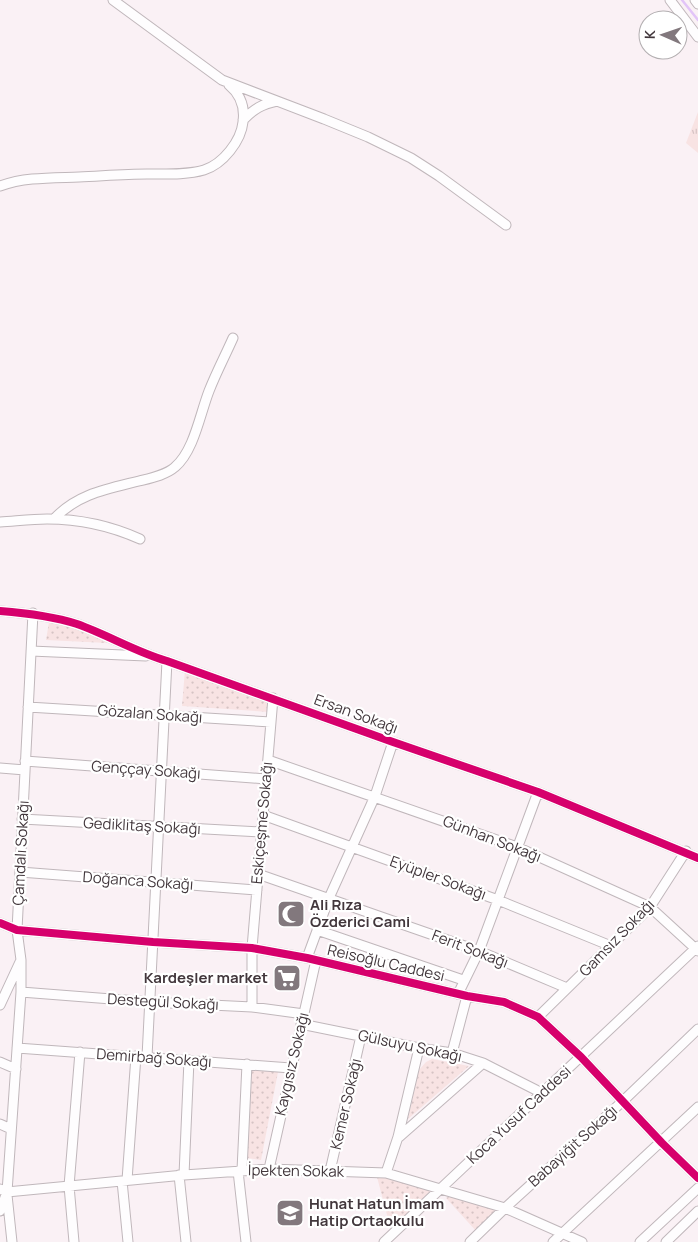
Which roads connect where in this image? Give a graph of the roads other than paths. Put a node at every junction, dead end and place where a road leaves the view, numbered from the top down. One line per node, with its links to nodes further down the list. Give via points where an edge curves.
1 (113, 0): 6 (street)
2 (670, 0): 5 (street)
3 (695, 0): 4 (street)
4 (698, 4)
5 (698, 37)
6 (222, 80): 7 (street); 8 (street, via 241,100)
7 (277, 101): 8 (street, via 258,107); 10 (street, via 368,137 410,158)
8 (243, 120): 9 (street, via 231,149 220,162 205,170 33,178)
9 (0, 186)
10 (506, 226)
11 (233, 338): 12 (street, via 209,390 184,458 174,468 154,477 77,499)
12 (54, 520): 13 (street); 14 (street, via 107,527)
13 (0, 522)
14 (140, 538)
15 (0, 611): 16 (street, Ersan Sokağı)
16 (33, 613): 17 (street, Çamdalı Sokağı); 18 (street, Ersan Sokağı, via 76,624)
17 (31, 651): 18 (street); 21 (street, Çamdalı Sokağı)
18 (151, 656): 19 (street, Ersan Sokağı)
19 (167, 661): 20 (street, Ersan Sokağı); 22 (street)
20 (273, 698): 23 (street, Eskiçeşme Sokağı); 24 (street, Ersan Sokağı)
21 (28, 707): 22 (street, Gözalan Sokağı); 26 (street, Çamdalı Sokağı)
22 (164, 715): 23 (street, Gözalan Sokağı); 28 (street)
23 (271, 722): 25 (street, Eskiçeşme Sokağı)
24 (393, 742): 30 (street, Ersan Sokağı); 31 (street, Kaygısız Sokağı)
25 (268, 760): 29 (street, Eskiçeşme Sokağı); 31 (street, Günhan Sokağı)
26 (25, 765): 27 (street, Genççay Sokağı); 28 (street, Genççay Sokağı); 33 (street, Çamdalı Sokağı)
27 (0, 768)
28 (162, 772): 29 (street, Genççay Sokağı); 34 (street)
29 (266, 779): 32 (street, Eskiçeşme Sokağı)
30 (538, 792): 37 (street); 38 (street, Ersan Sokağı)
31 (375, 796): 36 (street, Kaygısız Sokağı); 37 (street, Günhan Sokağı)
32 (263, 815): 35 (street, Eskiçeşme Sokağı); 36 (street, Eyüpler Sokağı)
33 (22, 819): 34 (street, Gediklitaş Sokağı); 40 (street, Çamdalı Sokağı)
34 (159, 827): 35 (street, Gediklitaş Sokağı); 42 (street)
35 (262, 832): 41 (street, Eskiçeşme Sokağı)
36 (351, 847): 44 (street, Kaygısız Sokağı); 45 (street, Eyüpler Sokağı)
37 (517, 847): 45 (street); 46 (street, Günhan Sokağı)
38 (686, 852): 39 (street, Ersan Sokağı); 46 (street, Gamsız Sokağı)
39 (698, 858)
40 (20, 872): 42 (street, Doğanca Sokağı); 48 (street, Çamdalı Sokağı)
41 (258, 874): 43 (street, Eskiçeşme Sokağı); 44 (street, Ferit Sokağı)
42 (156, 883): 43 (street, Doğanca Sokağı); 50 (street)
43 (257, 890): 52 (street, Eskiçeşme Sokağı)
44 (328, 898): 49 (street, Kaygısız Sokağı); 54 (street, Ferit Sokağı)
45 (498, 900): 51 (street, Eyüpler Sokağı); 54 (street)
46 (650, 907): 51 (street, Gamsız Sokağı); 53 (street, Günhan Sokağı)
47 (0, 923): 48 (street, Reisoğlu Caddesi)
48 (16, 930): 50 (street, Reisoğlu Caddesi); 56 (street, Çamdalı Sokağı)
49 (317, 930): 55 (street, Kaygısız Sokağı); 57 (street)
50 (153, 942): 52 (street, Reisoğlu Caddesi); 61 (street)
51 (611, 946): 58 (street, Gamsız Sokağı)
52 (252, 948): 55 (street, Reisoğlu Caddesi); 63 (street, Eskiçeşme Sokağı)
53 (697, 949): 75 (street, Koca Yusuf Caddesi)
54 (479, 950): 57 (street); 58 (street, Ferit Sokağı)
55 (311, 959): 60 (street, Reisoğlu Caddesi); 64 (street, Kaygısız Sokağı)
56 (21, 960): 59 (street, Çamdalı Sokağı); 62 (street)
57 (463, 980): 60 (street)
58 (567, 988): 65 (street, Gamsız Sokağı)
59 (21, 992): 61 (street, Destegül Sokağı); 69 (street, Çamdalı Sokağı)
60 (462, 995): 65 (street, Reisoğlu Caddesi, via 504,1002); 72 (street)
61 (150, 1002): 63 (street, Destegül Sokağı); 74 (street)
62 (0, 1005)
63 (252, 1007): 64 (street, Destegül Sokağı)
64 (304, 1014): 66 (street, Kaygısız Sokağı)
65 (538, 1017): 75 (street, Reisoğlu Caddesi)
66 (301, 1024): 68 (street, Gülsuyu Sokağı); 80 (street, Kaygısız Sokağı)
67 (698, 1029): 83 (street, Babayiğit Sokağı)
68 (361, 1036): 70 (street, Gülsuyu Sokağı); 91 (street, Kemer Sokağı)
69 (17, 1048): 71 (street, Demirbağ Sokağı); 81 (street, Çamdalı Sokağı)
70 (420, 1048): 72 (street, Gülsuyu Sokağı); 87 (street)
71 (80, 1052): 73 (street, Demirbağ Sokağı); 96 (street)
72 (452, 1053): 78 (street, Gülsuyu Sokağı)
73 (136, 1056): 74 (street, Demirbağ Sokağı); 95 (street)
74 (147, 1057): 76 (street, Demirbağ Sokağı)
75 (581, 1057): 82 (street, Koca Yusuf Caddesi); 83 (street, Reisoğlu Caddesi)
76 (189, 1060): 79 (street, Demirbağ Sokağı); 93 (street)
77 (0, 1062): 81 (street)
78 (483, 1063): 82 (street, Gülsuyu Sokağı); 87 (street)
79 (247, 1064): 80 (street, Demirbağ Sokağı); 90 (street)
80 (291, 1068): 89 (street, Kaygısız Sokağı)
81 (16, 1069): 86 (street, Çamdalı Sokağı)
82 (542, 1093): 98 (street, Koca Yusuf Caddesi)
83 (623, 1101): 88 (street, Reisoğlu Caddesi); 100 (street, Babayiğit Sokağı)
84 (698, 1107): 88 (street)
85 (0, 1124): 86 (street)
86 (12, 1129): 99 (street, Çamdalı Sokağı)
87 (398, 1137): 92 (street)
88 (662, 1142): 94 (street, Reisoğlu Caddesi); 103 (street)
89 (269, 1169): 90 (street, İpekten Sokak); 91 (street, İpekten Sokak)
90 (240, 1171): 93 (street, İpekten Sokak); 109 (street)
91 (330, 1171): 92 (street, İpekten Sokak)
92 (386, 1173): 98 (street, İpekten Sokak)
93 (182, 1175): 95 (street, İpekten Sokak); 108 (street)
94 (698, 1178)
95 (125, 1180): 96 (street, İpekten Sokak); 107 (street)
96 (69, 1186): 99 (street, İpekten Sokak); 106 (street)
97 (698, 1188): 113 (street)
98 (441, 1189): 100 (street, İpekten Sokak); 104 (street, Koca Yusuf Caddesi)
99 (4, 1190): 101 (street, Çamdalı Sokağı); 105 (street)
100 (505, 1208): 103 (street, İpekten Sokak); 110 (street, Babayiğit Sokağı)
101 (0, 1211)
102 (698, 1211): 114 (street)
103 (562, 1233): 111 (street); 112 (street, İpekten Sokak)
104 (386, 1241)
105 (12, 1242)
106 (74, 1242)
107 (128, 1242)
108 (186, 1242)
109 (246, 1242)
110 (470, 1242)
111 (553, 1242)
112 (582, 1242)
113 (640, 1242)
114 (666, 1242)

